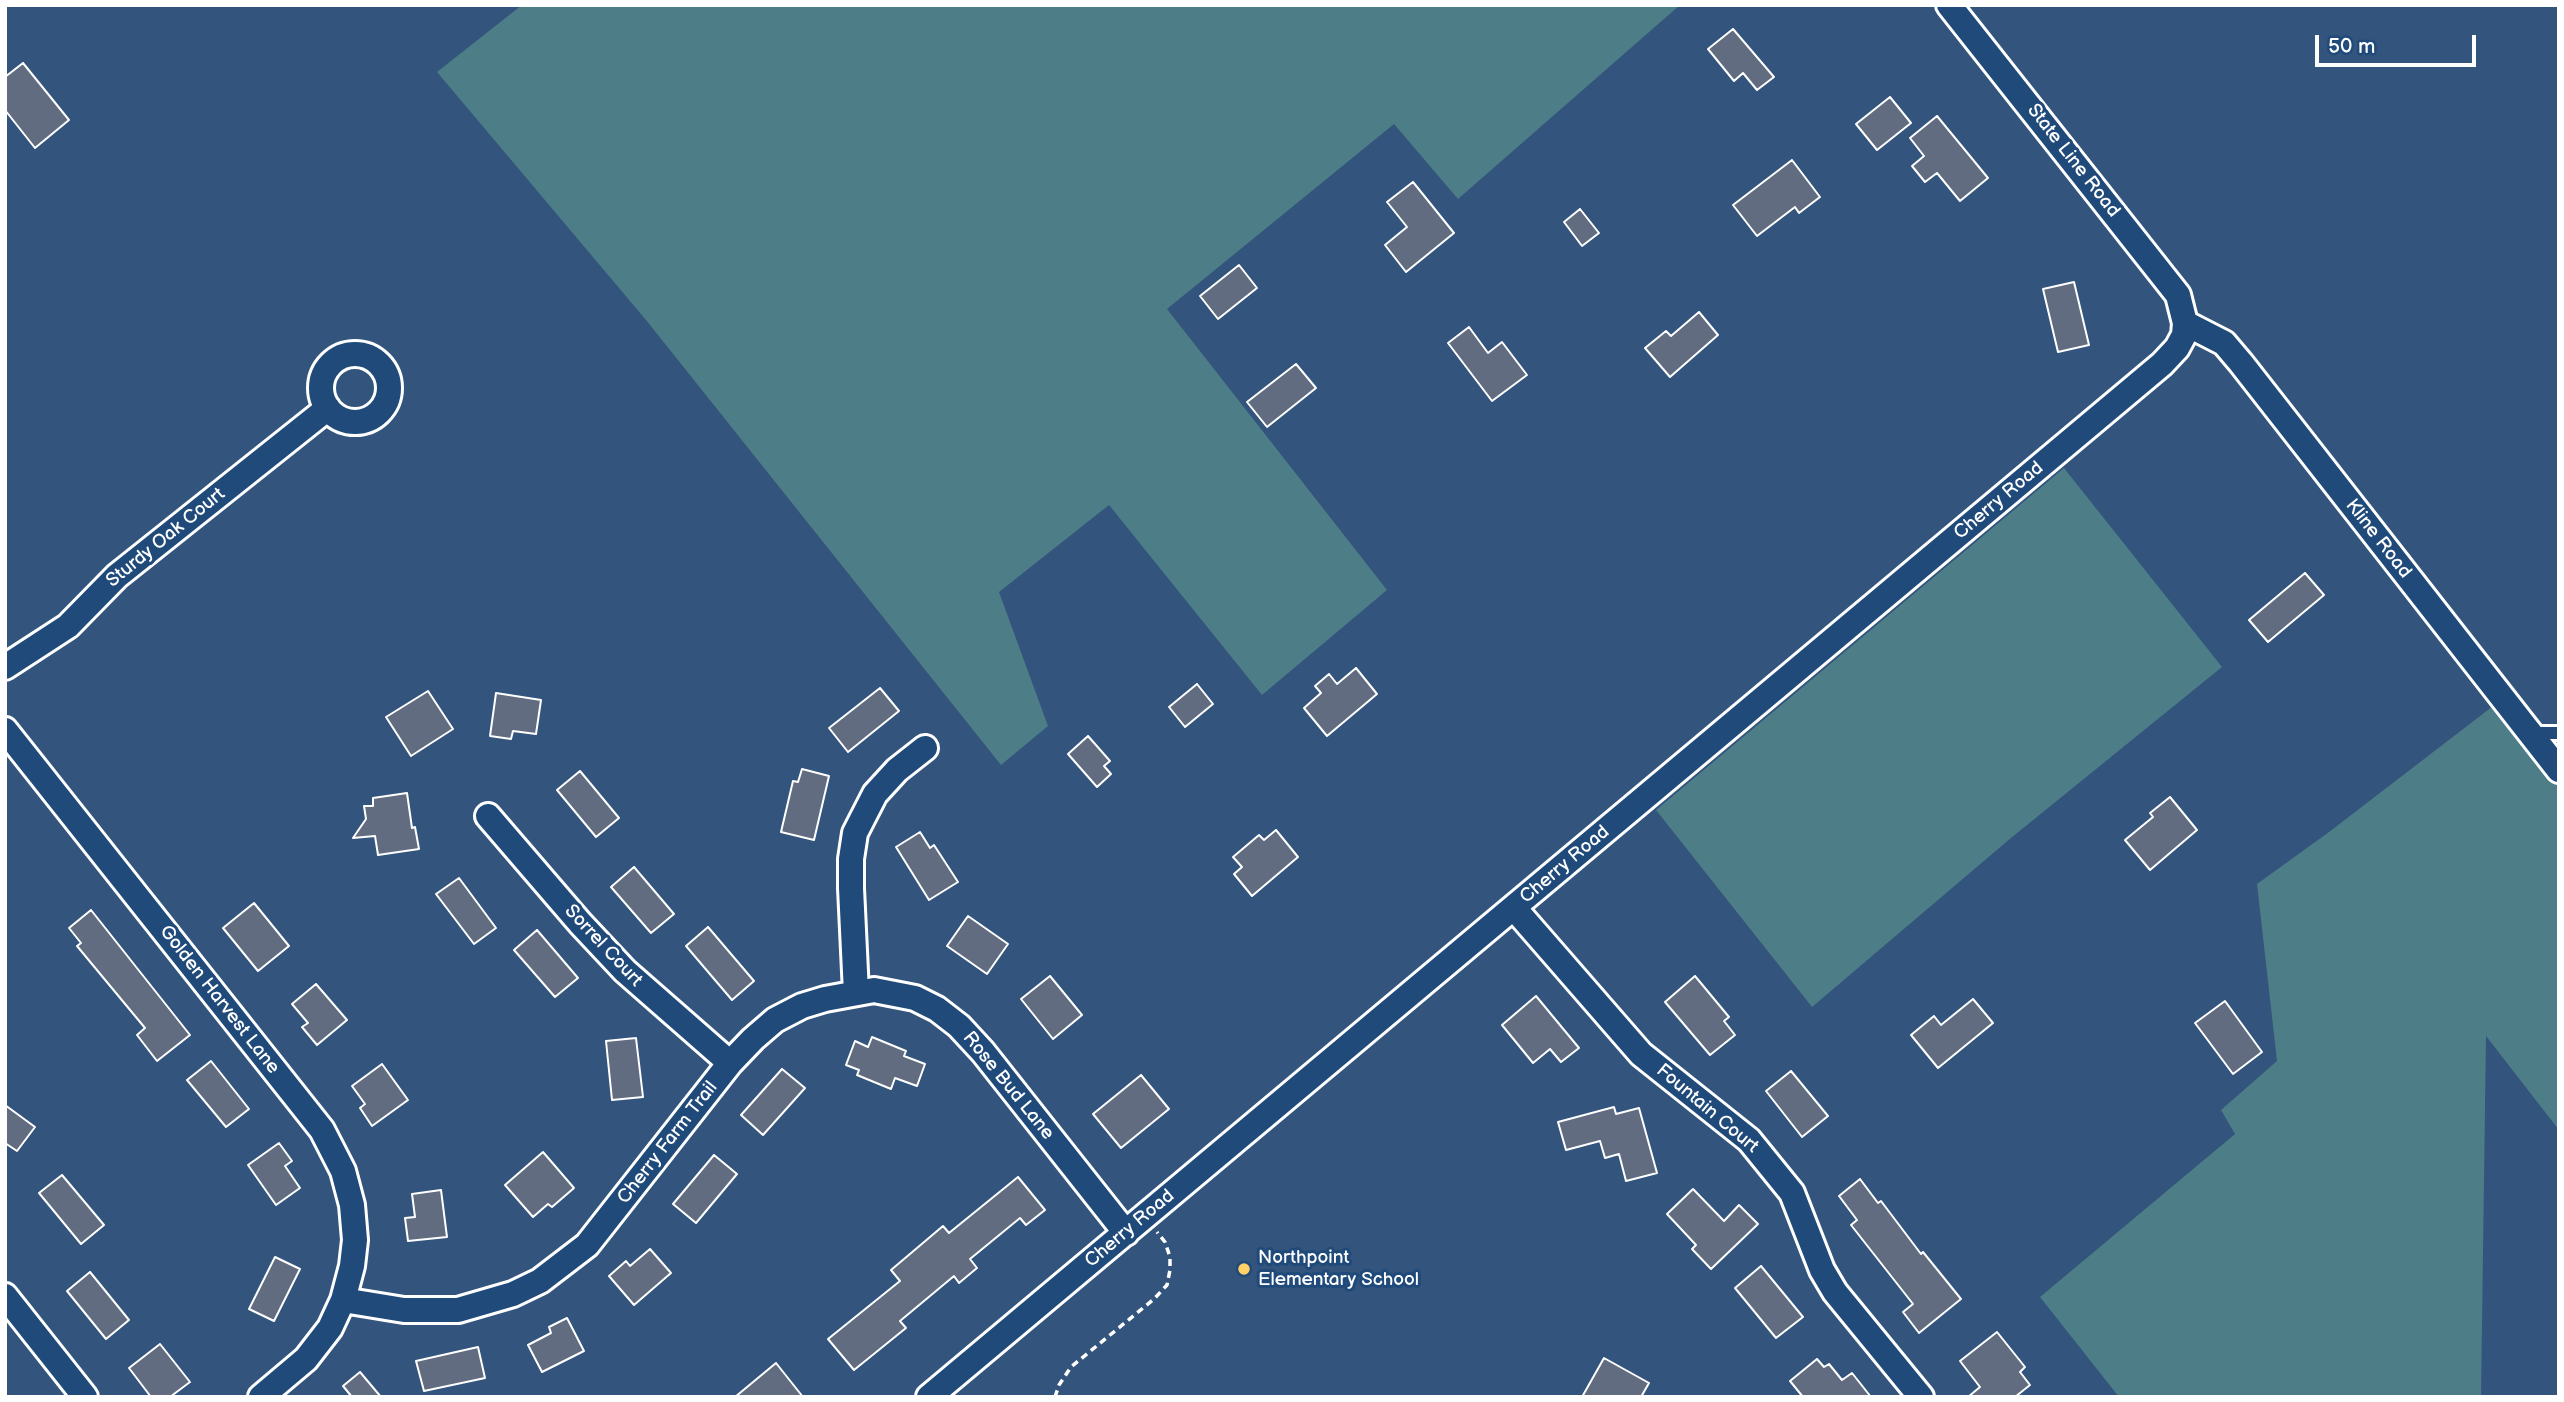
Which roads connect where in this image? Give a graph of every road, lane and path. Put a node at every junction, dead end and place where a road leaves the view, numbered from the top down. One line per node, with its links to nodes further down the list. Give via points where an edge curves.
1 (1950, 5): 2 (street, State Line Road, via 2178,295)
2 (2185, 323): 6 (street, Kline Road, via 2224,344 2241,362); 11 (street, Cherry Road, via 2177,348 2162,364)
3 (328, 408): 4 (street, Sturdy Oak Court, via 117,576 68,626)
4 (5, 667)
5 (5, 730): 17 (street, Golden Harvest Lane, via 334,1150 355,1226)
6 (2530, 733): 7 (lane); 9 (street, Kline Road)
7 (2559, 733)
8 (925, 748): 12 (street, via 875,794 855,833 851,888)
9 (2559, 770)
10 (488, 816): 13 (street, Sorrel Court, via 625,971)
11 (1514, 908): 14 (street, Cherry Road); 22 (street, Fountain Court, via 1641,1054 1749,1140 1792,1193 1835,1292)
12 (856, 993): 13 (street, Cherry Farm Trail, via 802,1006 775,1020); 15 (street, Rose Bud Lane, via 874,990 915,998 959,1026)
13 (730, 1063): 17 (street, Cherry Farm Trail, via 587,1245 540,1281 458,1310 404,1310)
14 (1145, 1217): 15 (street, Cherry Road); 21 (path, via 1170,1257 1167,1284 1071,1367)
15 (1126, 1233): 20 (street, Cherry Road)
16 (5, 1296): 18 (street)
17 (343, 1300): 19 (street, via 330,1328 306,1359)
18 (85, 1397)
19 (261, 1397)
20 (929, 1397)
21 (1055, 1397)
22 (1921, 1397)

